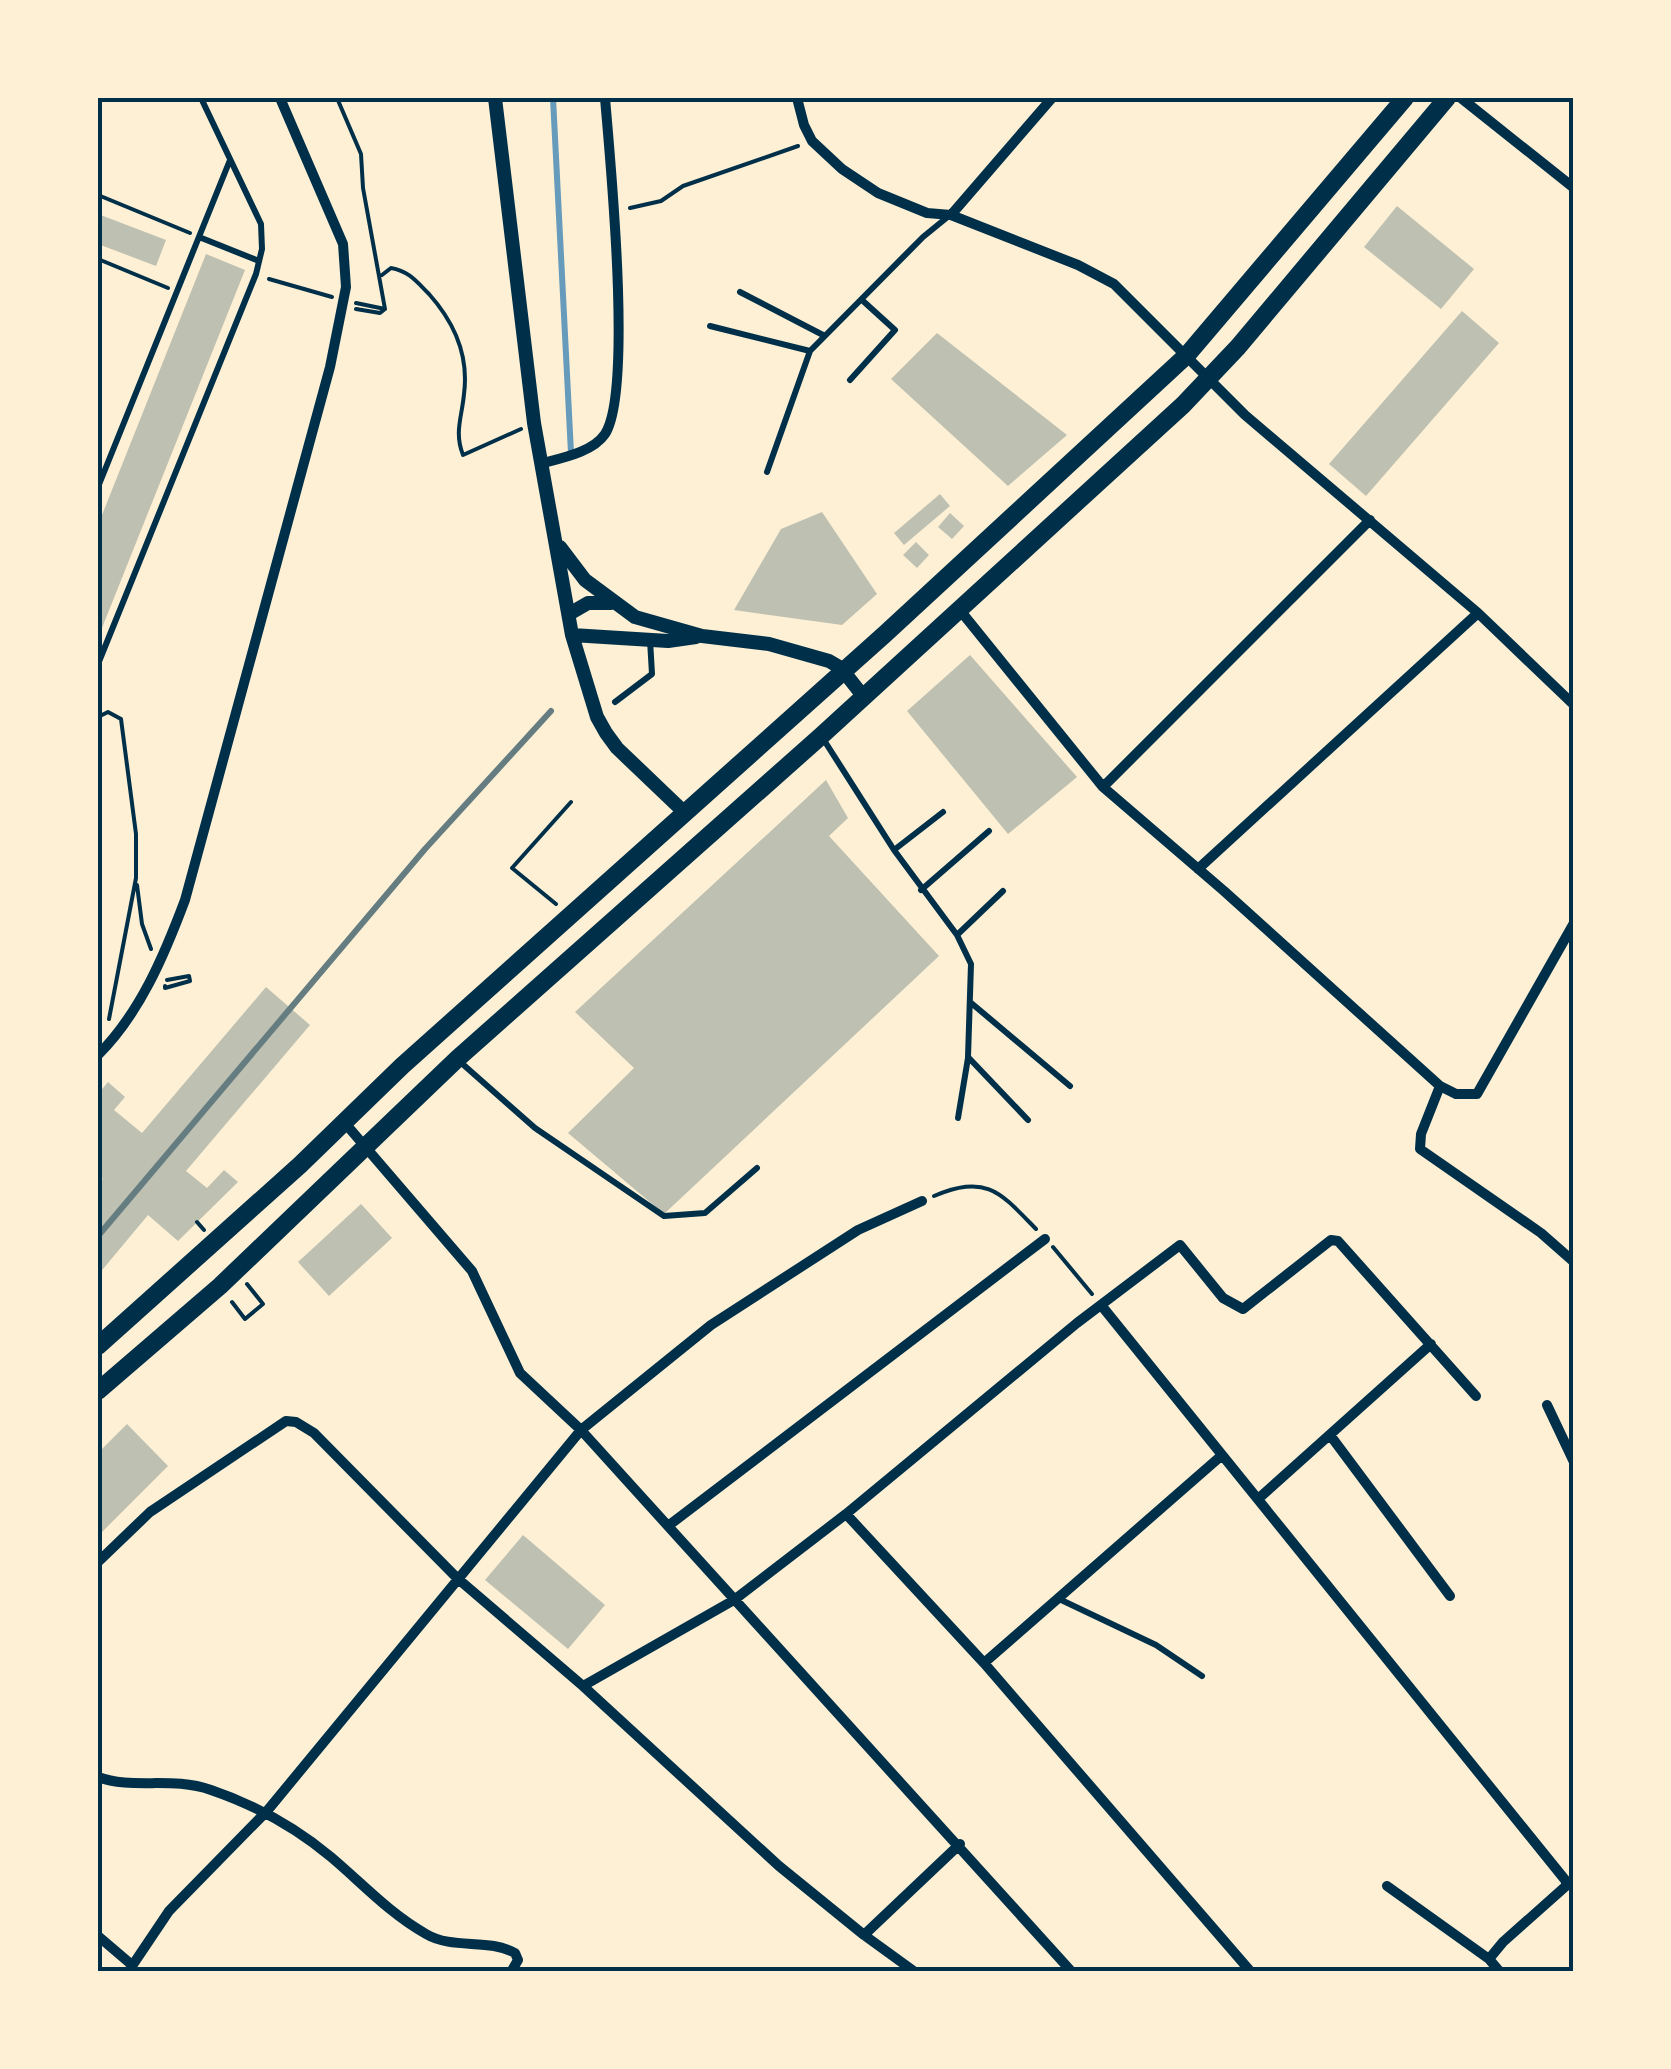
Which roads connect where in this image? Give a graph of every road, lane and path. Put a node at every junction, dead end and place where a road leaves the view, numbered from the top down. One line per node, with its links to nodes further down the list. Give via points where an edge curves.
1 (201, 98): 12 (lane)
2 (280, 98): 26 (street, via 342,244)
3 (337, 98): 21 (path, via 361,154)
4 (495, 98): 33 (street)
5 (605, 98): 15 (street)
6 (797, 98): 11 (street)
7 (1052, 98): 16 (street)
8 (1405, 98): 30 (main road)
9 (1447, 98): 31 (main road)
10 (1461, 98): 13 (street)
11 (812, 141): 15 (path, via 683,186 661,201); 16 (street, via 878,193)
12 (230, 159): 17 (lane); 19 (lane, via 260,224)
13 (1574, 188)
14 (98, 195): 17 (path)
15 (615, 212): 34 (street, via 617,369 608,426 598,441)
16 (951, 215): 25 (lane); 30 (street, via 1105,279)
17 (199, 237): 19 (lane); 22 (lane)
18 (98, 259): 22 (path)
19 (259, 261): 20 (lane)
20 (256, 274): 23 (path); 46 (lane)
21 (382, 275): 26 (path, via 380,313); 33 (path, via 391,268 412,276 441,307 461,344 465,390 457,434 463,455)
22 (177, 291): 36 (lane)
23 (303, 291)
24 (740, 292): 28 (lane)
25 (862, 300): 28 (lane); 32 (lane, via 896,330)
26 (342, 306): 70 (street, via 185,900 138,1004)
27 (710, 326): 29 (lane)
28 (823, 336): 29 (lane)
29 (810, 351): 35 (lane)
30 (1187, 356): 31 (street); 47 (main road)
31 (1210, 377): 37 (street); 40 (main road)
32 (850, 380)
33 (534, 423): 34 (street)
34 (544, 464): 38 (street)
35 (767, 472)
36 (98, 487)
37 (1370, 520): 41 (street); 53 (street)
38 (557, 542): 39 (street, via 585,580); 42 (street)
39 (616, 605): 42 (street, via 596,601); 44 (street)
40 (958, 608): 48 (main road); 53 (street)
41 (1478, 613): 50 (street); 59 (street)
42 (569, 614): 43 (street)
43 (572, 635): 45 (street); 55 (street, via 606,733)
44 (702, 636): 45 (street); 47 (street, via 769,644)
45 (650, 639): 49 (lane, via 652,674)
46 (98, 664)
47 (842, 671): 48 (street); 55 (main road)
48 (863, 696): 52 (main road)
49 (615, 702)
50 (1574, 705)
51 (98, 717): 60 (path, via 115,714 124,729)
52 (821, 736): 58 (lane); 72 (main road)
53 (1103, 786): 59 (street)
54 (571, 802): 63 (path, via 512,868)
55 (684, 812): 63 (main road)
56 (943, 812): 58 (lane)
57 (989, 832): 61 (lane)
58 (894, 850): 61 (lane)
59 (1198, 868): 74 (street)
60 (136, 878): 65 (path); 70 (path)
61 (922, 890): 66 (lane)
62 (1004, 890): 66 (lane)
63 (571, 916): 77 (main road)
64 (1574, 923): 74 (street, via 1477,1094)
65 (142, 924)
66 (958, 935): 69 (lane, via 971,964)
67 (170, 981): 68 (path, via 190,981)
68 (166, 988)
69 (970, 1001): 71 (lane); 73 (lane)
70 (100, 1053)
71 (968, 1057): 75 (lane); 76 (lane)
72 (457, 1059): 78 (main road); 79 (lane, via 535,1128 664,1216 705,1213)
73 (1070, 1086)
74 (1440, 1086): 82 (street, via 1420,1149)
75 (958, 1118)
76 (1028, 1120)
77 (344, 1122): 78 (street); 87 (main road)
78 (366, 1146): 88 (main road); 91 (street, via 472,1271 520,1373)
79 (757, 1168)
80 (922, 1202): 81 (path, via 960,1185 977,1185 998,1193); 91 (street, via 858,1230 711,1325)
81 (1045, 1239): 84 (path); 97 (street)
82 (1574, 1262)
83 (263, 1304): 85 (path)
84 (1101, 1305): 86 (street, via 1180,1245 1223,1298 1243,1309 1335,1239); 93 (street); 96 (street)
85 (245, 1319)
86 (1431, 1344): 89 (street); 92 (street)
87 (98, 1346)
88 (98, 1392)
89 (1476, 1396)
90 (1547, 1405): 94 (street)
91 (581, 1430): 97 (street); 99 (street)
92 (1330, 1435): 95 (street); 100 (street)
93 (1221, 1456): 95 (street); 101 (street)
94 (1574, 1462)
95 (1258, 1499): 112 (street, via 1566,1881)
96 (846, 1514): 102 (street); 103 (street)
97 (668, 1526): 102 (street)
98 (98, 1562): 99 (street, via 150,1512 286,1421 314,1433)
99 (457, 1578): 105 (street); 107 (street)
100 (1450, 1596)
101 (1056, 1598): 103 (street); 104 (lane)
102 (734, 1600): 105 (street); 108 (street)
103 (984, 1663): 117 (street)
104 (1202, 1676)
105 (583, 1686): 110 (street, via 778,1866)
106 (98, 1777): 107 (street, via 207,1788)
107 (267, 1812): 113 (street, via 169,1911); 114 (street, via 430,1937 510,1950 518,1960)
108 (960, 1844): 110 (street); 116 (street)
109 (1387, 1886): 112 (street)
110 (864, 1935): 115 (street)
111 (98, 1936): 113 (street)
112 (1489, 1960): 118 (street)
113 (130, 1969)
114 (511, 1972)
115 (915, 1972)
116 (1072, 1972)
117 (1250, 1972)
118 (1500, 1972)

